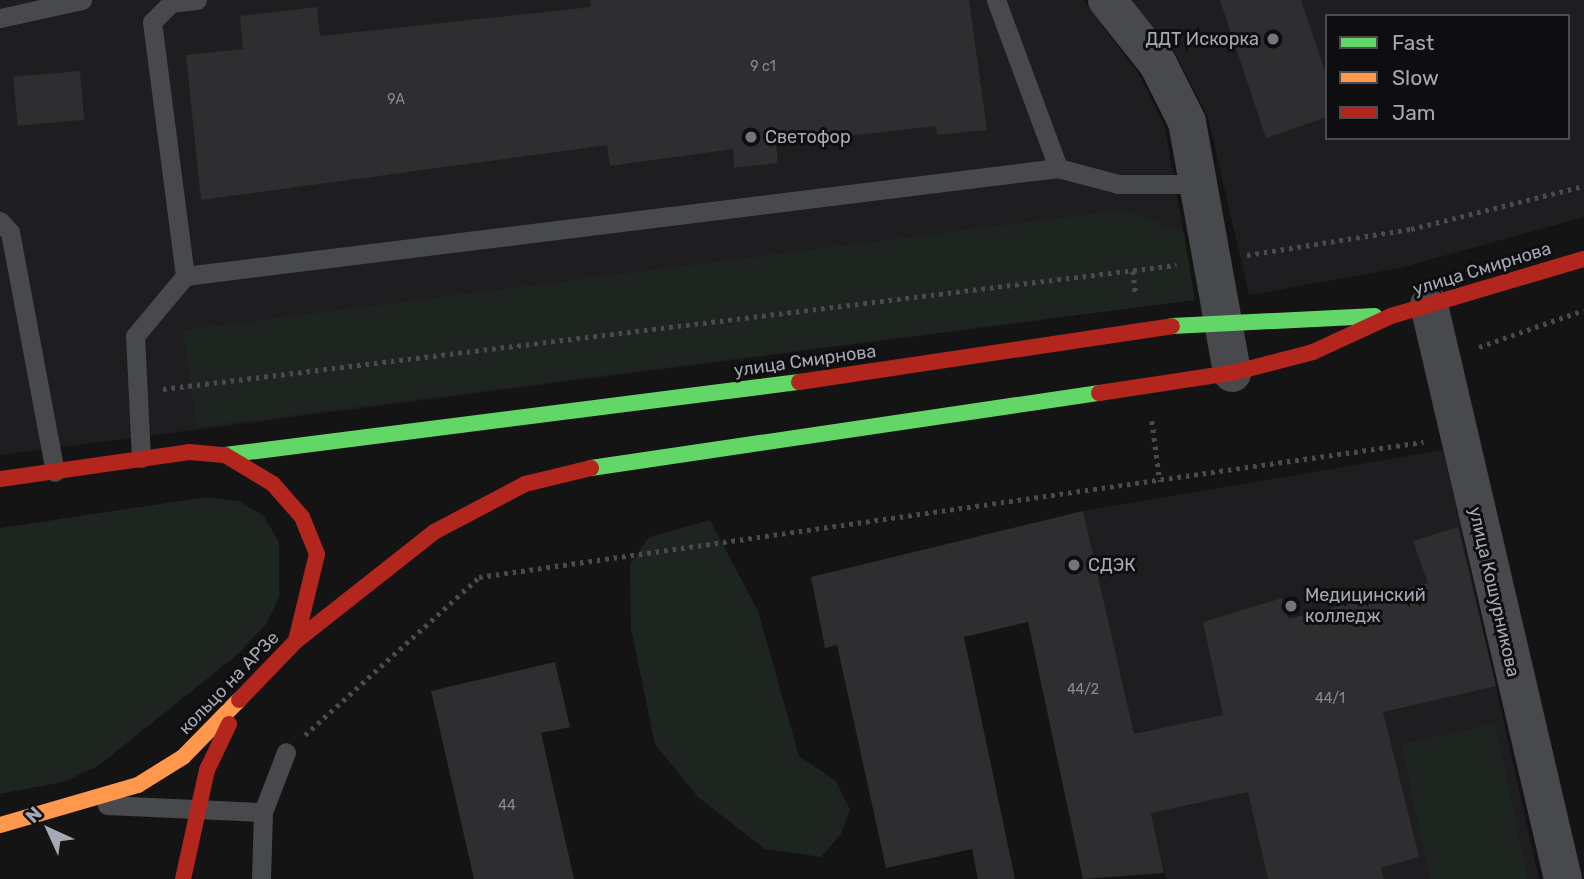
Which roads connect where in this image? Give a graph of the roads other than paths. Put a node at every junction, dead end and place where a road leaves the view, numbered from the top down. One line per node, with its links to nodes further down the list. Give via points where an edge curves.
1 (82, 0): 5 (lane)
2 (197, 0): 10 (lane, via 171,3 152,22)
3 (996, 0): 6 (lane)
4 (1107, 0): 7 (street, via 1157,64 1187,122)
5 (0, 18)
6 (1058, 168): 7 (lane, via 1118,184); 10 (lane)
7 (1197, 184): 13 (street)
8 (0, 221): 17 (lane, via 10,232)
9 (1584, 258): 11 (main road, улица Смирнова)
10 (185, 275): 16 (lane, via 135,336)
11 (1429, 305): 12 (main road, улица Смирнова); 28 (street, улица Кошурникова)
12 (1391, 316): 13 (main road, улица Смирнова); 14 (main road, улица Смирнова, via 1313,352)
13 (1222, 319): 14 (street); 15 (main road, улица Смирнова, via 574,415)
14 (1233, 373): 19 (main road, улица Смирнова, via 583,469 525,485 434,531)
15 (225, 455): 16 (main road); 19 (main road, кольцо на АРЗе, via 273,484 302,517 317,554)
16 (141, 458): 17 (main road)
17 (55, 472): 18 (main road)
18 (0, 479)
19 (296, 641): 20 (main road, кольцо на АРЗе)
20 (238, 706): 22 (main road, кольцо на АРЗе, via 183,757 138,785); 24 (main road)
21 (286, 752): 23 (lane)
22 (85, 803): 24 (lane); 25 (main road, кольцо на АРЗе)
23 (263, 812): 24 (lane); 27 (lane)
24 (194, 813): 26 (main road)
25 (0, 825)
26 (183, 879)
27 (261, 879)
28 (1563, 879)

